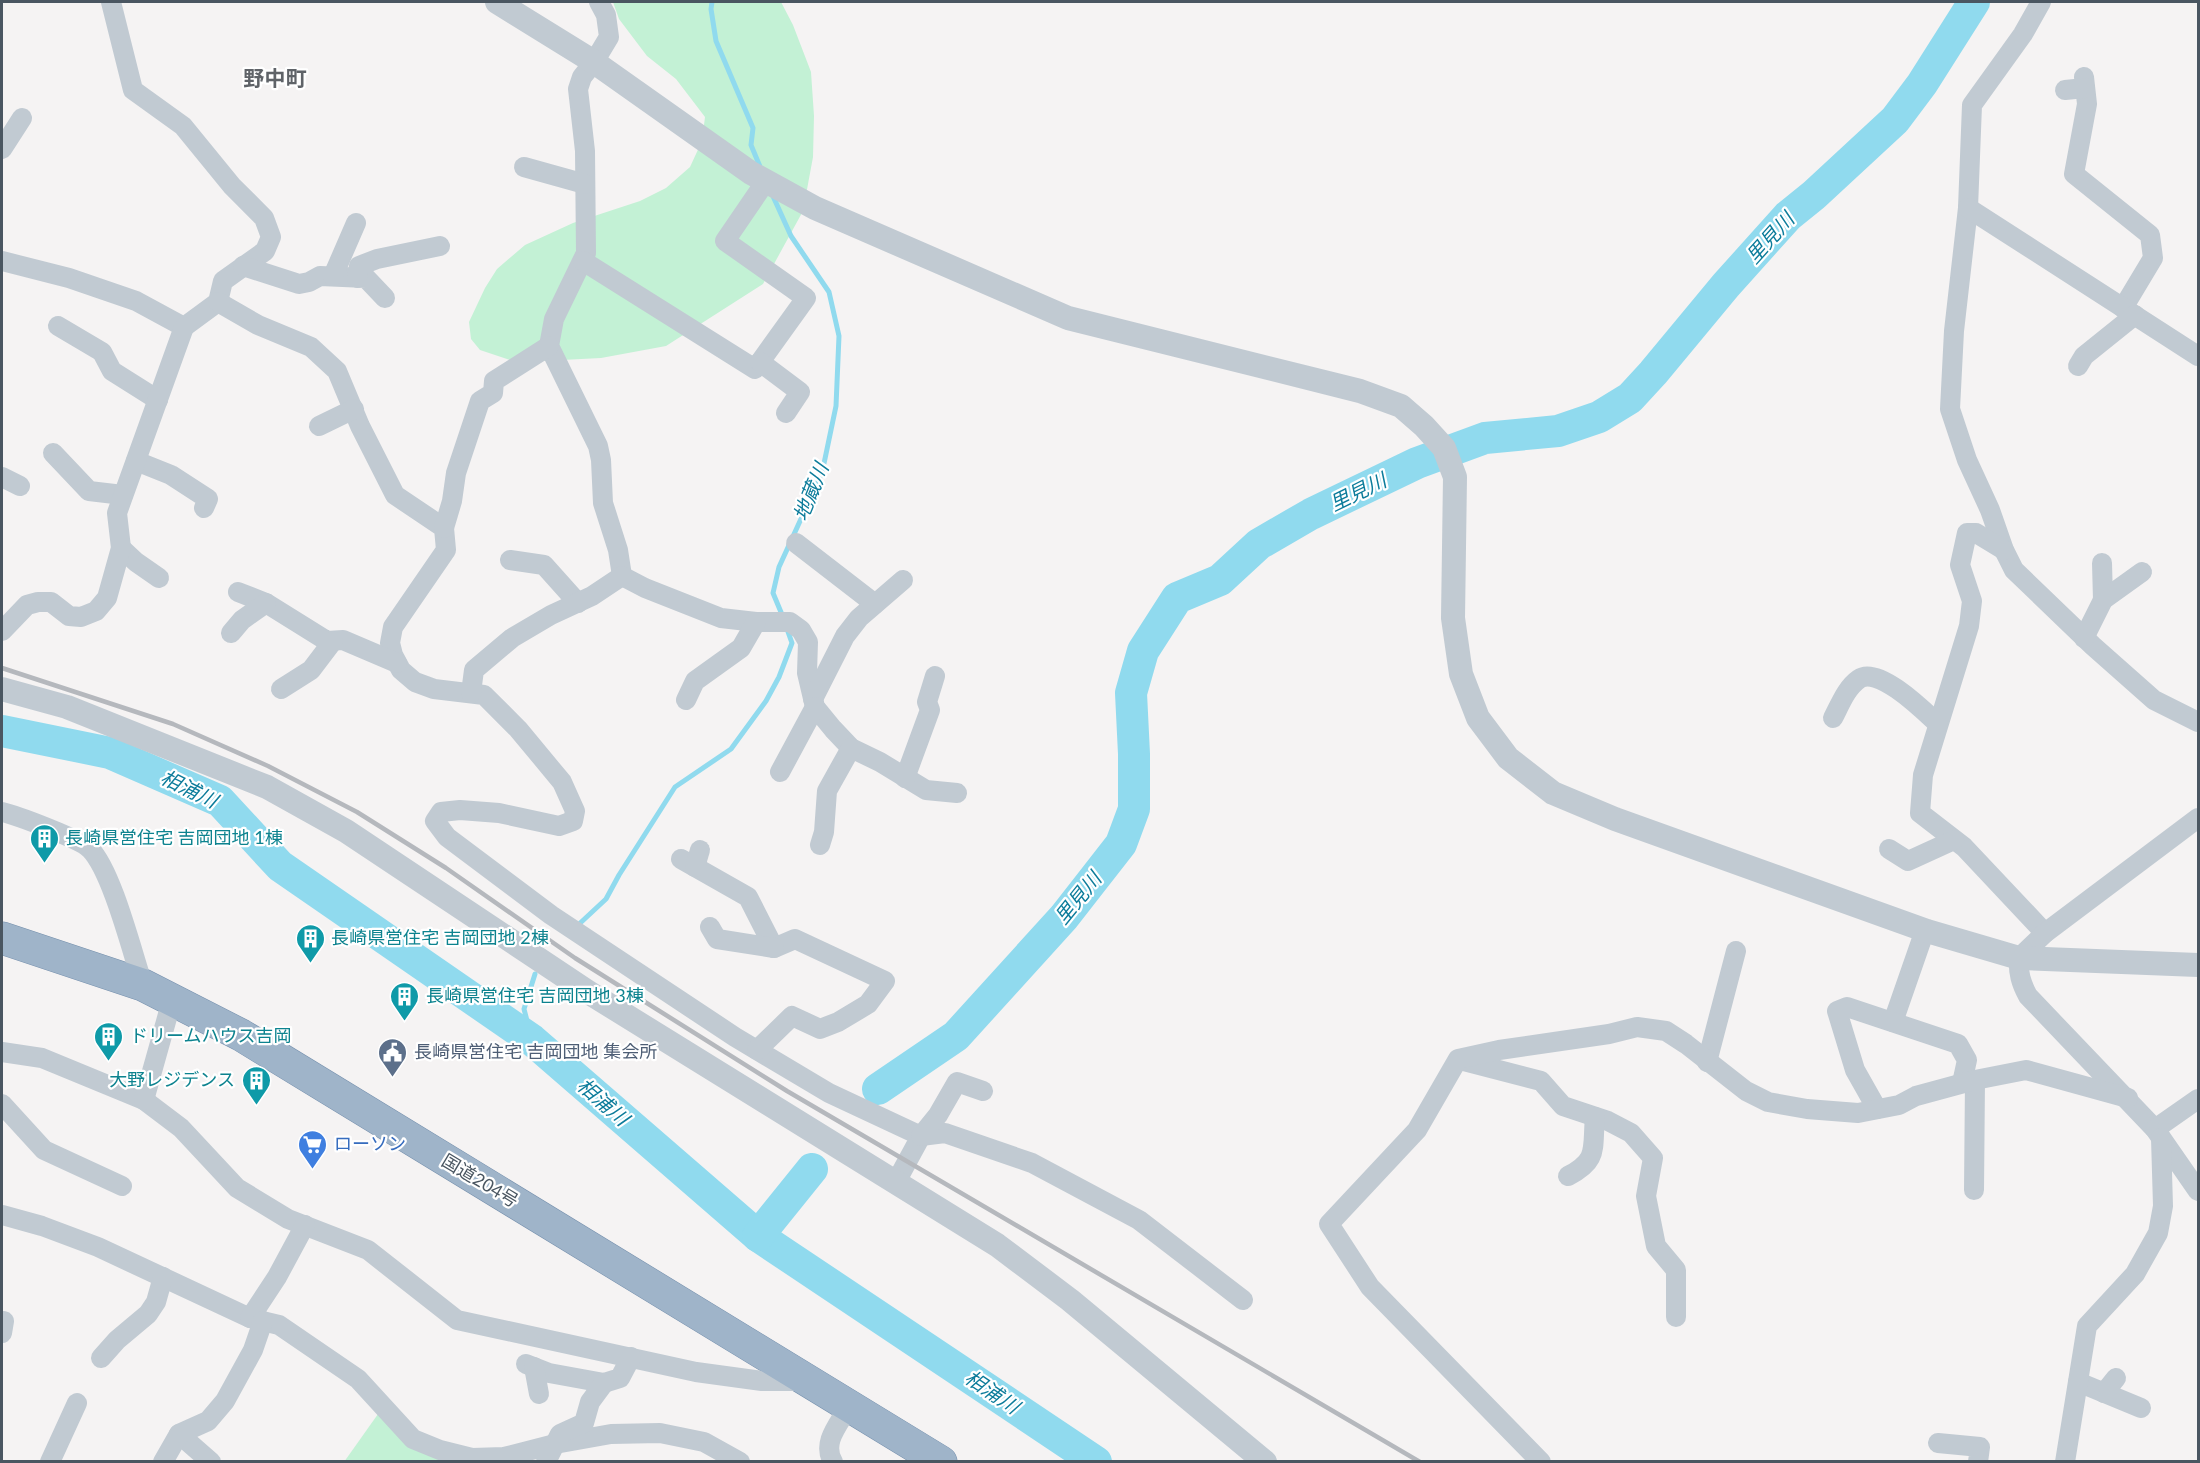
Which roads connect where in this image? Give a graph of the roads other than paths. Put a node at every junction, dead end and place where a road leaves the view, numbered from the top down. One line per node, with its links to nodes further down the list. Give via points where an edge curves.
1 (111, 2): 17 (street, via 133,90 183,126 264,218 271,237 265,251)
2 (497, 2): 5 (street)
3 (599, 2): 5 (street, via 606,15 609,37)
4 (2041, 2): 12 (street, via 1972,105)
5 (594, 62): 10 (street); 11 (street, via 578,89)
6 (2065, 90): 22 (street, via 2084,82 2087,104 2074,174 2150,235 2153,258)
7 (22, 118): 8 (street)
8 (2, 149)
9 (524, 167): 11 (street)
10 (766, 181): 27 (street, via 725,241 806,297); 80 (street, via 815,208 1068,318 1360,391 1401,406 1444,448 1455,477 1453,618 1461,674 1478,718 1508,758 1553,793 1615,819)
11 (585, 184): 16 (street)
12 (1968, 208): 22 (street); 42 (street, via 1950,409)
13 (356, 223): 18 (street)
14 (440, 246): 19 (street, via 377,259 359,266)
15 (2, 261): 24 (street, via 69,278 136,302)
16 (583, 261): 25 (street, via 554,319); 27 (street, via 715,354 755,369)
17 (243, 266): 18 (street, via 298,284); 21 (street, via 223,280)
18 (333, 276): 19 (street)
19 (357, 278): 20 (street, via 366,278)
20 (385, 298)
21 (218, 303): 24 (street); 30 (street, via 311,347 337,370)
22 (2129, 312): 26 (street); 28 (street)
23 (58, 326): 29 (street, via 76,345 102,352 112,371)
24 (184, 327): 29 (street)
25 (549, 346): 39 (street, via 494,381 492,393 480,401 456,474); 46 (street, via 598,446 603,503)
26 (2199, 356)
27 (760, 362): 31 (street, via 800,392)
28 (2078, 366)
29 (158, 400): 34 (street)
30 (354, 409): 32 (street); 39 (street, via 395,495)
31 (786, 414)
32 (319, 426)
33 (53, 453): 37 (street, via 89,491)
34 (136, 460): 37 (street); 38 (street, via 171,475 208,499)
35 (2, 477): 36 (street)
36 (20, 486)
37 (123, 495): 41 (street, via 117,513)
38 (204, 508)
39 (444, 528): 59 (street, via 446,550 393,627 390,643)
40 (796, 543): 53 (street)
41 (121, 548): 47 (street); 55 (street, via 107,598 96,610 81,617 69,616 51,602 38,602 27,605)
42 (2004, 550): 57 (street, via 2014,570); 68 (street, via 1976,533 1967,533 1960,565 1972,601 1969,626)
43 (510, 560): 52 (street, via 544,565)
44 (2102, 563): 50 (street)
45 (2142, 572): 50 (street)
46 (622, 576): 52 (street); 54 (street, via 721,618)
47 (159, 578)
48 (903, 580): 53 (street)
49 (238, 592): 51 (street)
50 (2103, 600): 57 (street)
51 (266, 603): 56 (street); 58 (street)
52 (578, 603): 63 (street, via 512,638 474,670)
53 (875, 604): 65 (street, via 845,636)
54 (756, 622): 64 (street, via 741,648 695,681); 65 (street, via 790,622 801,630 808,642 807,673)
55 (2, 631)
56 (231, 633)
57 (2084, 638): 67 (street, via 2154,700)
58 (333, 641): 59 (street, via 343,640); 62 (street, via 311,670)
59 (397, 663): 63 (street, via 415,682 434,689)
60 (935, 676): 71 (street, via 927,702 930,710)
61 (2, 688): 105 (street, via 67,707 256,783 346,831 588,992)
62 (280, 688)
63 (471, 693): 90 (street, via 484,695 518,729 562,782 575,811 573,821 559,826 499,813 441,812 435,821 447,837 551,915)
64 (686, 700)
65 (814, 703): 69 (street); 70 (street)
66 (1833, 718): 68 (street, via 1844,696 1860,678 1867,676 1896,686)
67 (2199, 722)
68 (1938, 724): 75 (street, via 1923,775 1920,813)
69 (851, 748): 71 (street); 76 (street, via 827,791)
70 (780, 772)
71 (905, 778): 72 (street, via 926,790)
72 (957, 794)
73 (2, 812): 87 (street, via 90,847 105,870)
74 (2199, 818): 81 (street)
75 (1954, 840): 77 (street, via 1908,861); 81 (street)
76 (820, 845)
77 (1889, 849)
78 (692, 859): 83 (street, via 748,897)
79 (710, 927): 83 (street, via 717,939)
80 (1925, 930): 85 (street); 89 (street)
81 (2045, 933): 85 (street)
82 (2, 938): 87 (highway, 国道204号)
83 (774, 948): 90 (street, via 795,939 889,979 868,1004 838,1022 820,1029 792,1016)
84 (1736, 951): 93 (street)
85 (2019, 958): 86 (street); 96 (street, via 2020,981 2028,996)
86 (2199, 966)
87 (143, 985): 88 (highway, 国道204号)
88 (172, 1000): 98 (street); 117 (highway, 国道204号, via 241,1035)
89 (1893, 1022): 94 (street, via 1958,1044 1967,1060); 100 (street, via 1847,1007 1837,1011 1855,1070)
90 (757, 1050): 103 (street, via 830,1093)
91 (2, 1052): 98 (street, via 42,1059)
92 (1458, 1059): 93 (street, via 1637,1027 1666,1032); 101 (street, via 1540,1081 1563,1106); 134 (street, via 1417,1131 1329,1224 1370,1287)
93 (1707, 1062): 100 (street, via 1768,1102 1858,1113)
94 (1968, 1081): 96 (street, via 2026,1070); 100 (street); 107 (street)
95 (976, 1083): 103 (street, via 957,1082)
96 (2128, 1098): 102 (street)
97 (2199, 1099): 102 (street)
98 (144, 1100): 110 (street, via 181,1128 237,1188 288,1219)
99 (2, 1104): 106 (street, via 44,1150)
100 (1877, 1109)
101 (1595, 1117): 104 (street, via 1591,1156 1584,1168); 113 (street, via 1631,1133 1653,1158 1647,1196 1656,1246 1676,1270)
102 (2158, 1133): 108 (street); 118 (street, via 2163,1206 2158,1233 2135,1274 2087,1326)
103 (921, 1136): 105 (street); 112 (street, via 945,1133 1032,1163 1139,1220)
104 (1568, 1176)
105 (896, 1182): 133 (street, via 1032,1271)
106 (122, 1186)
107 (1974, 1190)
108 (2199, 1191)
109 (2, 1215): 111 (street, via 98,1247)
110 (306, 1225): 114 (street); 115 (street, via 368,1250 457,1320)
111 (163, 1277): 114 (street); 116 (street, via 148,1314)
112 (1243, 1300)
113 (1676, 1317)
114 (257, 1319): 124 (street, via 253,1350 225,1401 208,1421); 126 (street, via 279,1325 358,1379 413,1438 472,1458)
115 (631, 1357): 117 (street, via 696,1372 762,1381); 119 (street, via 620,1378)
116 (101, 1358)
117 (809, 1382): 122 (highway, 国道204号)
118 (2078, 1382): 123 (street, via 2110,1385); 136 (street)
119 (604, 1383): 120 (street, via 549,1373 530,1365); 126 (street, via 590,1402 584,1423 560,1434)
120 (539, 1394)
121 (76, 1403): 127 (street)
122 (849, 1406): 131 (street, via 829,1441); 132 (highway, 国道204号)
123 (2141, 1408)
124 (179, 1434): 128 (street); 129 (street)
125 (1938, 1443): 135 (street, via 1980,1447)
126 (551, 1453): 130 (street, via 611,1434 660,1433 704,1442)
127 (50, 1461)
128 (163, 1461)
129 (211, 1461)
130 (740, 1461)
131 (833, 1461)
132 (941, 1461)
133 (1265, 1461)
134 (1541, 1461)
135 (1978, 1461)
136 (2065, 1461)

